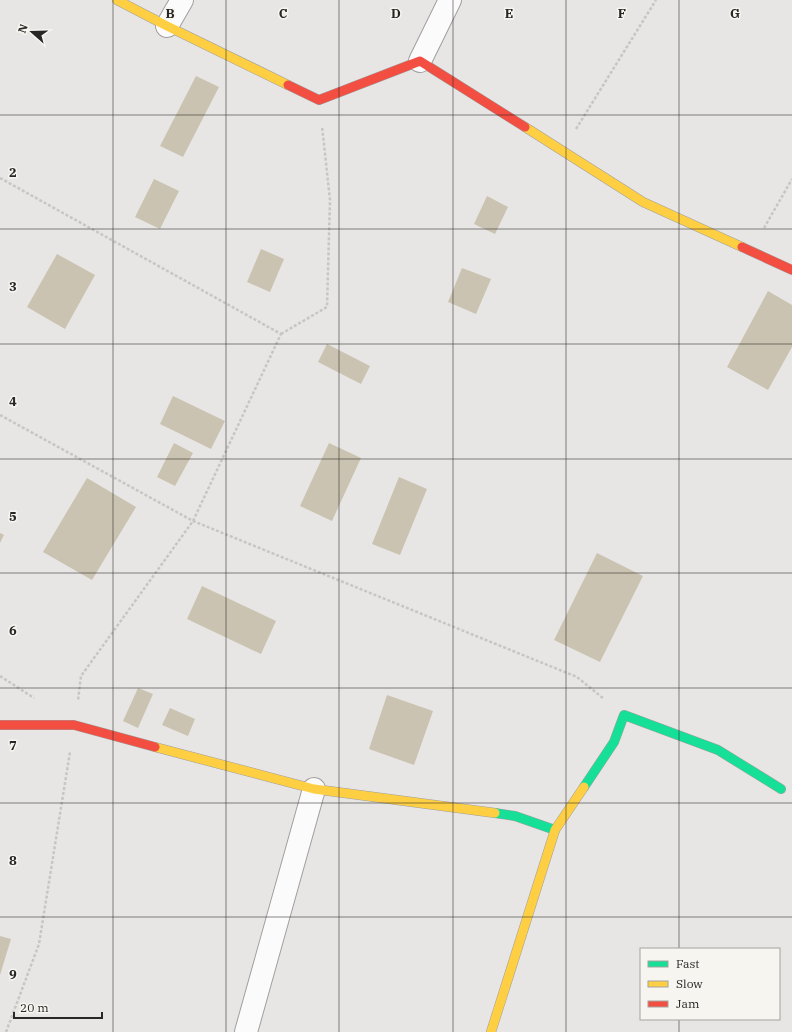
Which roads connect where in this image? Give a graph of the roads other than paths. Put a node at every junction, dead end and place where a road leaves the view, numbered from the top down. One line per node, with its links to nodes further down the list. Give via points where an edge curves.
1 (117, 0): 4 (street)
2 (182, 0): 4 (street)
3 (450, 0): 5 (street)
4 (167, 26): 5 (street, via 319,100)
5 (420, 61): 6 (street, via 643,202)
6 (792, 270)
7 (0, 725): 8 (street, via 74,725)
8 (314, 788): 10 (street, via 515,816); 11 (street)
9 (781, 789): 10 (street, via 718,750 624,715 614,742)
10 (555, 830): 12 (street)
11 (246, 1032)
12 (491, 1032)

